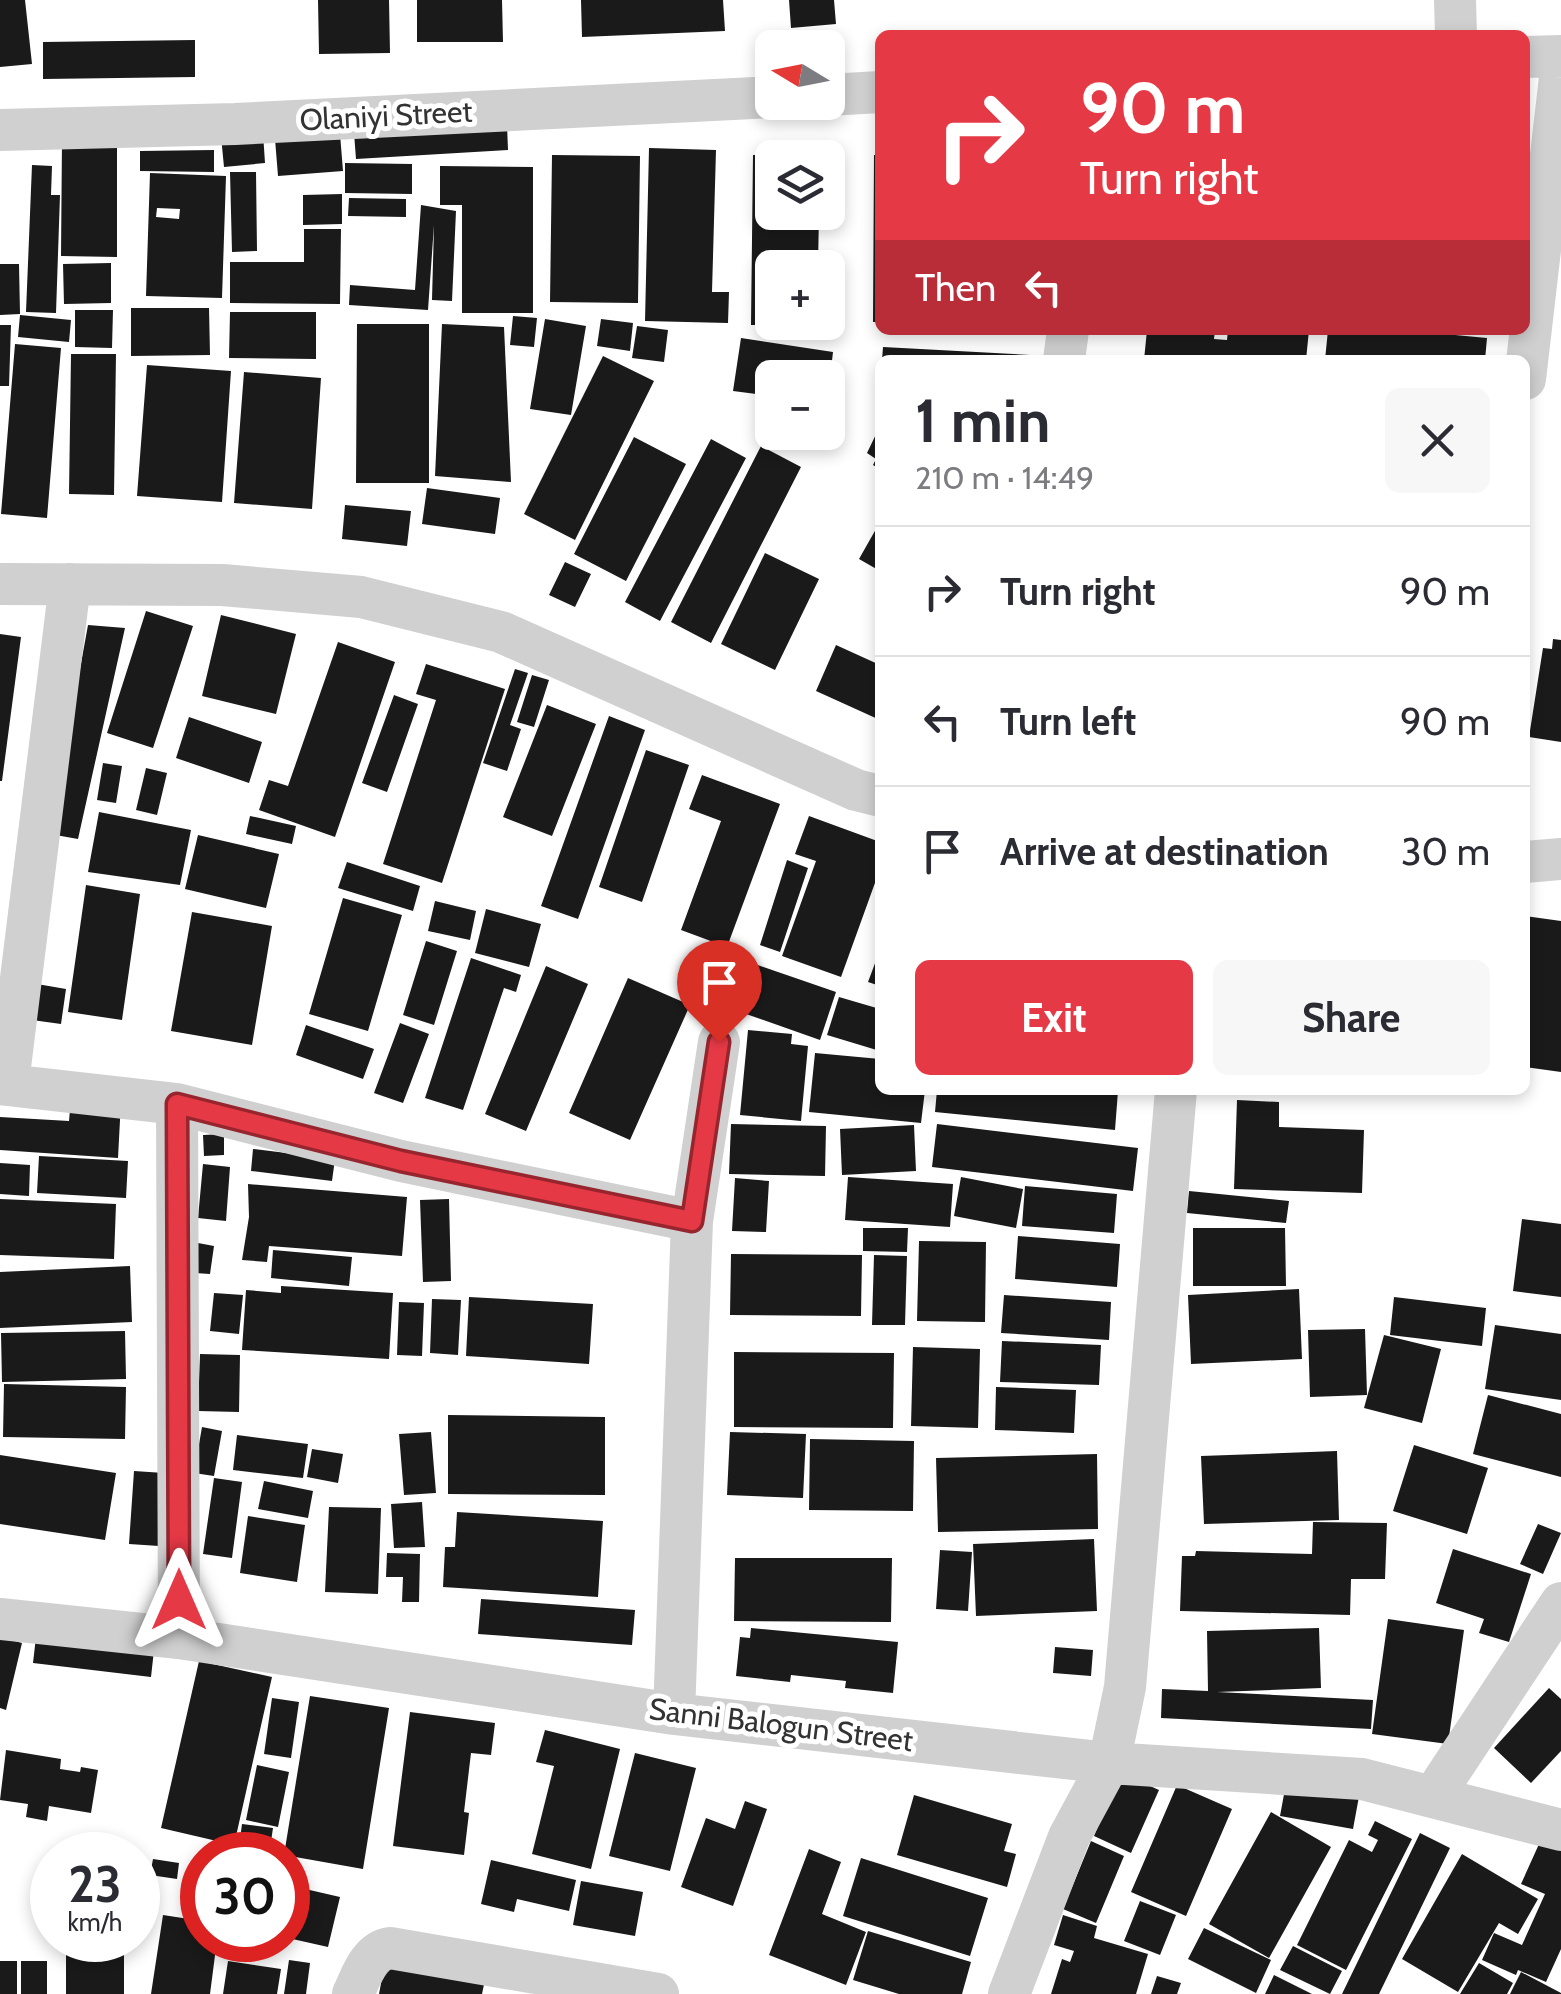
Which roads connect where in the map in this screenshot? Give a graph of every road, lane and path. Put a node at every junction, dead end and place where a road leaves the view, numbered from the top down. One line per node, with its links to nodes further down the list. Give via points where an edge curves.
1 (1455, 0): 2 (street)
2 (1456, 30)
3 (1561, 56): 4 (street)
4 (1530, 57)
5 (1561, 69): 10 (street)
6 (875, 92): 7 (street)
7 (845, 93)
8 (755, 98): 9 (street, Olaniyi Street)
9 (0, 130)
10 (1528, 355)
11 (0, 584): 12 (street)
12 (70, 584): 13 (street, via 222,585 360,597 501,632); 17 (street)
13 (875, 795)
14 (1561, 859): 15 (street)
15 (1530, 862)
16 (719, 1042): 20 (street)
17 (4, 1084): 19 (street)
18 (1176, 1095): 25 (street, via 1125,1687)
19 (177, 1104): 20 (street, via 401,1161); 23 (street)
20 (692, 1221): 24 (street)
21 (1561, 1602): 26 (street)
22 (0, 1620): 23 (street, Sanni Balogun Street)
23 (179, 1638): 24 (street, Sanni Balogun Street)
24 (674, 1714): 25 (street, Sanni Balogun Street)
25 (1109, 1763): 26 (street, Sanni Balogun Street, via 1362,1780); 30 (street, via 1069,1837)
26 (1434, 1795): 27 (street, Sanni Balogun Street)
27 (1561, 1830)
28 (353, 1994): 29 (street, via 372,1959 390,1948)
29 (658, 1994)
30 (1009, 1994)

